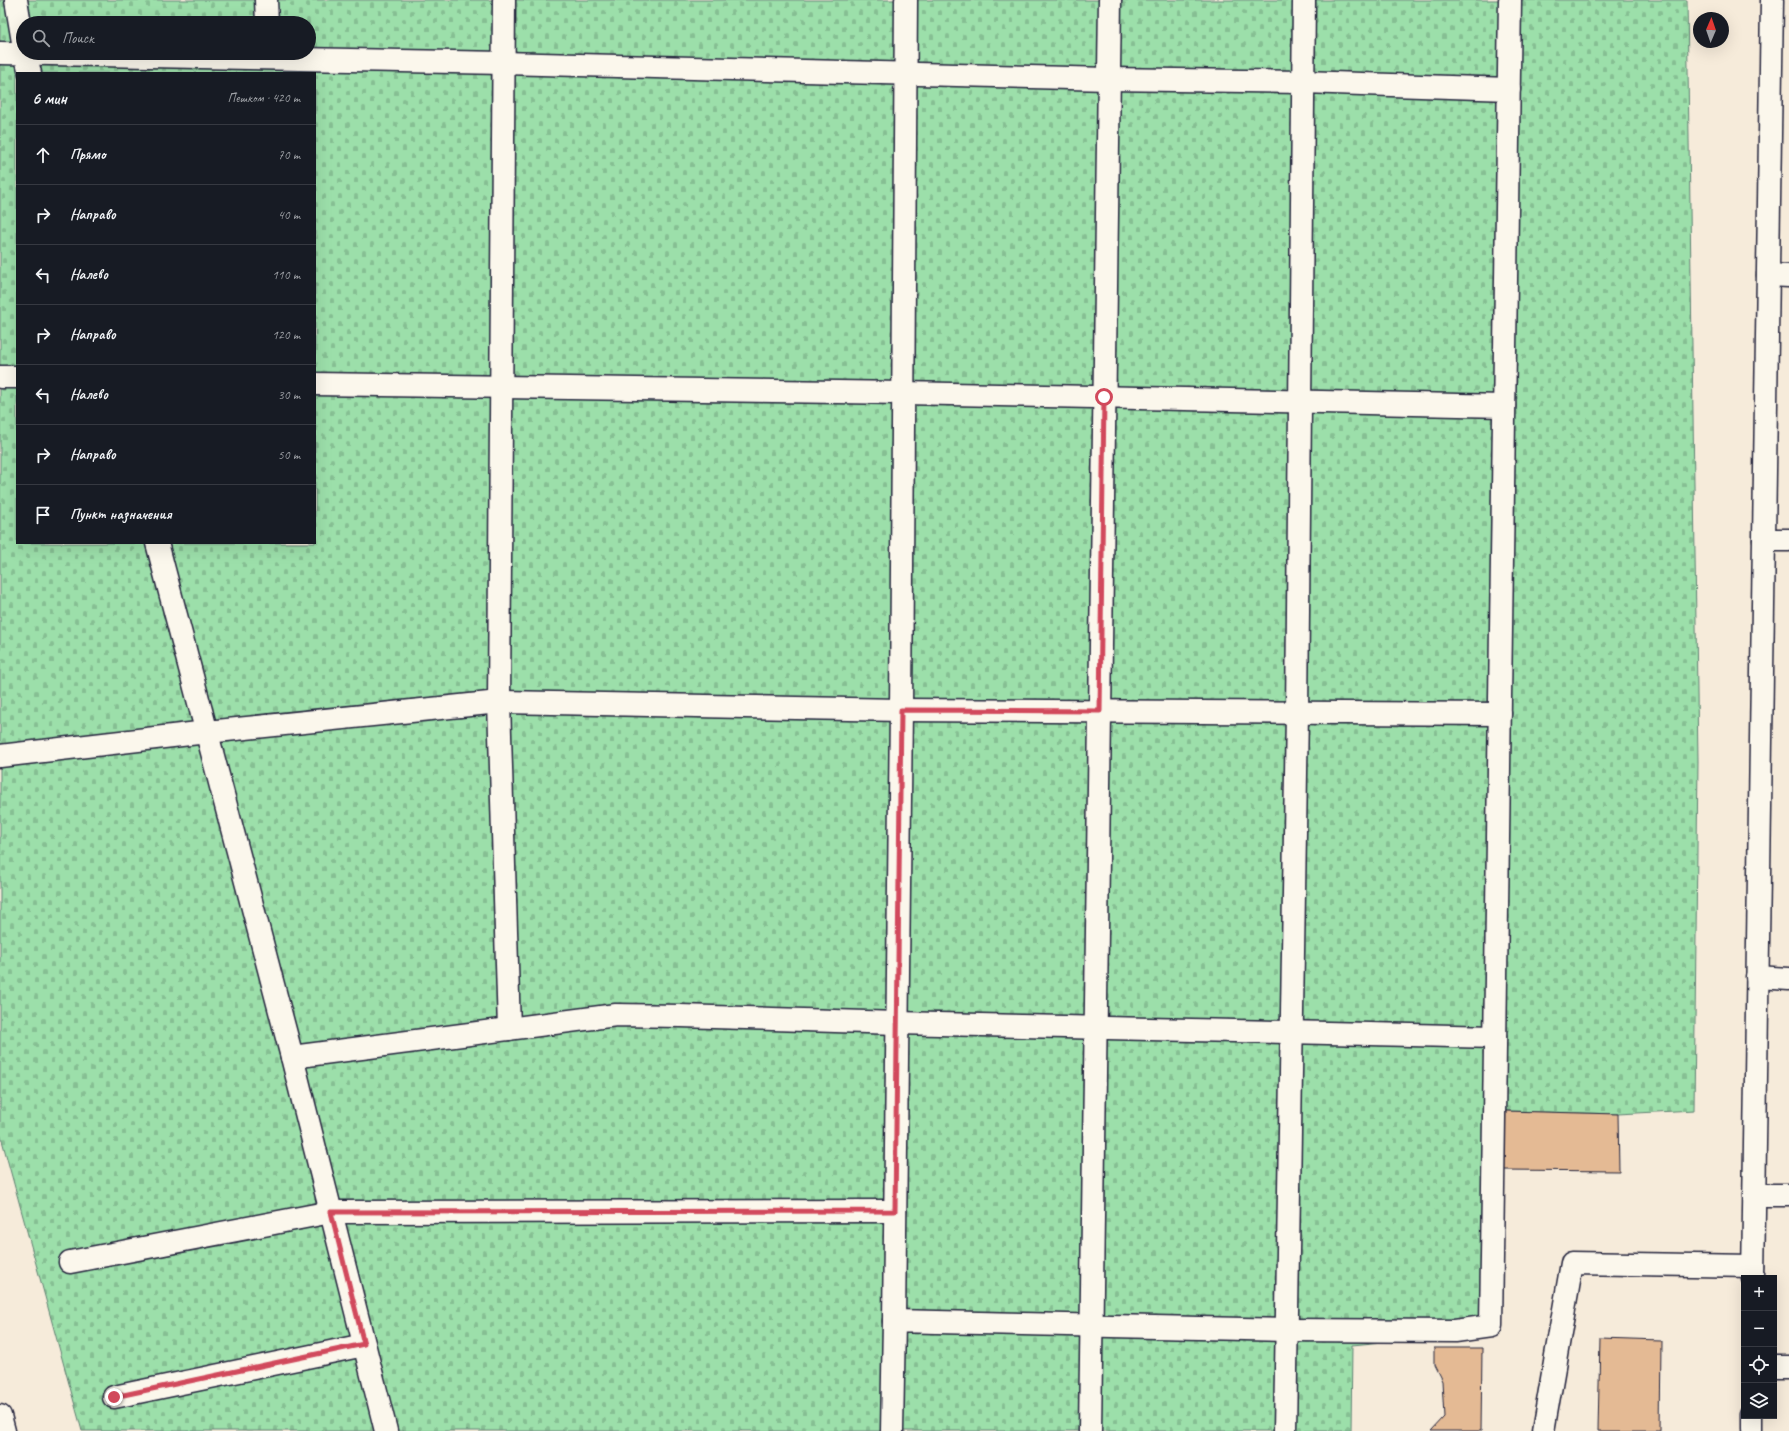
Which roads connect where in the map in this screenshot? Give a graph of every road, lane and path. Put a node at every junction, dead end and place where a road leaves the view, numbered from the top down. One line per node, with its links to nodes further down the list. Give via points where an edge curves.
1 (16, 0): 9 (main road)
2 (266, 0): 10 (main road)
3 (504, 0): 16 (main road)
4 (906, 0): 18 (main road)
5 (1110, 0): 19 (main road)
6 (1304, 0): 20 (main road)
7 (1510, 0): 21 (main road)
8 (1772, 0): 22 (main road)
9 (19, 16)
10 (267, 16)
11 (0, 53): 12 (main road)
12 (16, 53)
13 (27, 60): 17 (main road)
14 (238, 60): 15 (main road)
15 (268, 61): 16 (main road)
16 (503, 63): 18 (main road); 26 (main road)
17 (30, 72)
18 (906, 74): 19 (main road); 27 (main road)
19 (1108, 79): 20 (main road); 28 (main road)
20 (1303, 82): 21 (main road); 29 (main road)
21 (1509, 89): 30 (main road)
22 (1778, 276): 31 (main road)
23 (0, 377): 24 (main road)
24 (16, 377)
25 (316, 384): 26 (main road)
26 (501, 387): 27 (main road); 34 (main road)
27 (903, 393): 28 (main road); 35 (main road)
28 (1104, 397): 29 (main road); 36 (main road)
29 (1300, 402): 30 (main road); 37 (main road)
30 (1504, 406): 38 (main road)
31 (1764, 540): 32 (main road); 41 (main road)
32 (1789, 540)
33 (157, 544): 39 (main road)
34 (499, 702): 35 (main road); 39 (main road); 45 (main road)
35 (901, 710): 36 (main road); 43 (main road)
36 (1100, 711): 37 (main road); 44 (main road)
37 (1297, 713): 38 (main road); 46 (main road)
38 (1500, 714): 47 (main road)
39 (207, 732): 40 (main road); 48 (main road)
40 (0, 756)
41 (1757, 977): 42 (main road); 49 (main road)
42 (1789, 979)
43 (897, 1023): 44 (main road); 45 (main road, via 616,1015); 51 (main road)
44 (1096, 1028): 46 (main road); 56 (main road)
45 (509, 1029): 48 (main road)
46 (1292, 1031): 47 (main road); 57 (main road)
47 (1495, 1037): 57 (main road, via 1491,1326 1455,1331)
48 (292, 1057): 52 (main road)
49 (1754, 1195): 50 (main road); 54 (main road)
50 (1789, 1195)
51 (895, 1211): 52 (main road); 55 (main road)
52 (331, 1212): 53 (main road); 58 (main road)
53 (70, 1262)
54 (1753, 1272): 69 (main road, via 1572,1263)
55 (894, 1320): 56 (main road); 66 (main road)
56 (1091, 1325): 57 (main road); 67 (main road)
57 (1287, 1330): 68 (main road)
58 (364, 1344): 61 (main road); 65 (main road)
59 (1777, 1367): 60 (main road)
60 (1789, 1367)
61 (114, 1397)
62 (0, 1416): 64 (main road)
63 (1750, 1419): 70 (main road)
64 (4, 1431)
65 (386, 1431)
66 (892, 1431)
67 (1090, 1431)
68 (1285, 1431)
69 (1543, 1431)
70 (1750, 1431)

